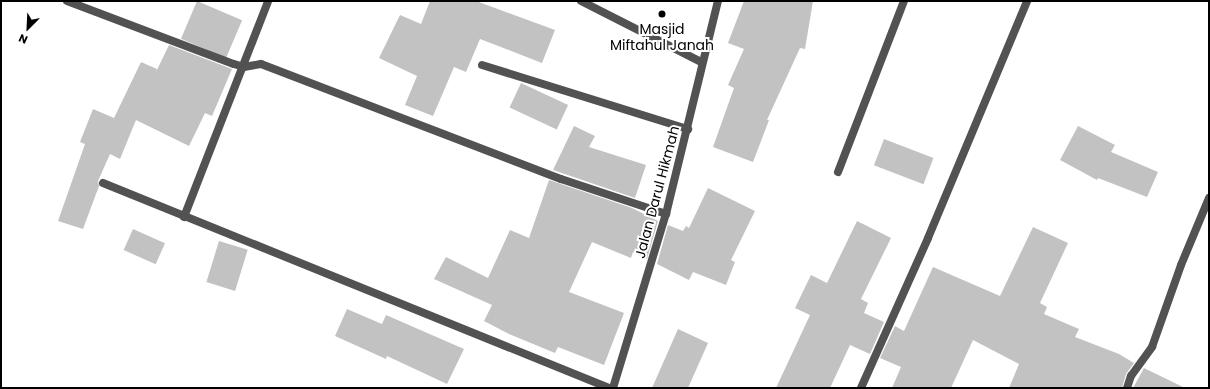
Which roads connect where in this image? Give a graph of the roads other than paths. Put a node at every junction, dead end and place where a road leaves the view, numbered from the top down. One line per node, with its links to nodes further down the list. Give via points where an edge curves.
1 (67, 1): 9 (street)
2 (268, 1): 9 (street)
3 (581, 1): 7 (street)
4 (718, 1): 7 (street, Jalan Darul Hikmah)
5 (904, 1): 11 (street)
6 (1027, 1): 18 (street, via 928,238)
7 (701, 62): 10 (street, Jalan Darul Hikmah)
8 (482, 65): 10 (street)
9 (244, 67): 14 (street, via 261,64 561,179); 15 (street)
10 (688, 129): 14 (street, Jalan Darul Hikmah)
11 (838, 172)
12 (103, 183): 15 (street)
13 (1209, 198): 19 (street, via 1180,265 1152,347 1131,376)
14 (666, 214): 17 (street, Jalan Darul Hikmah)
15 (184, 217): 16 (street, via 299,260)
16 (609, 388)
17 (613, 388)
18 (861, 388)
19 (1127, 388)

